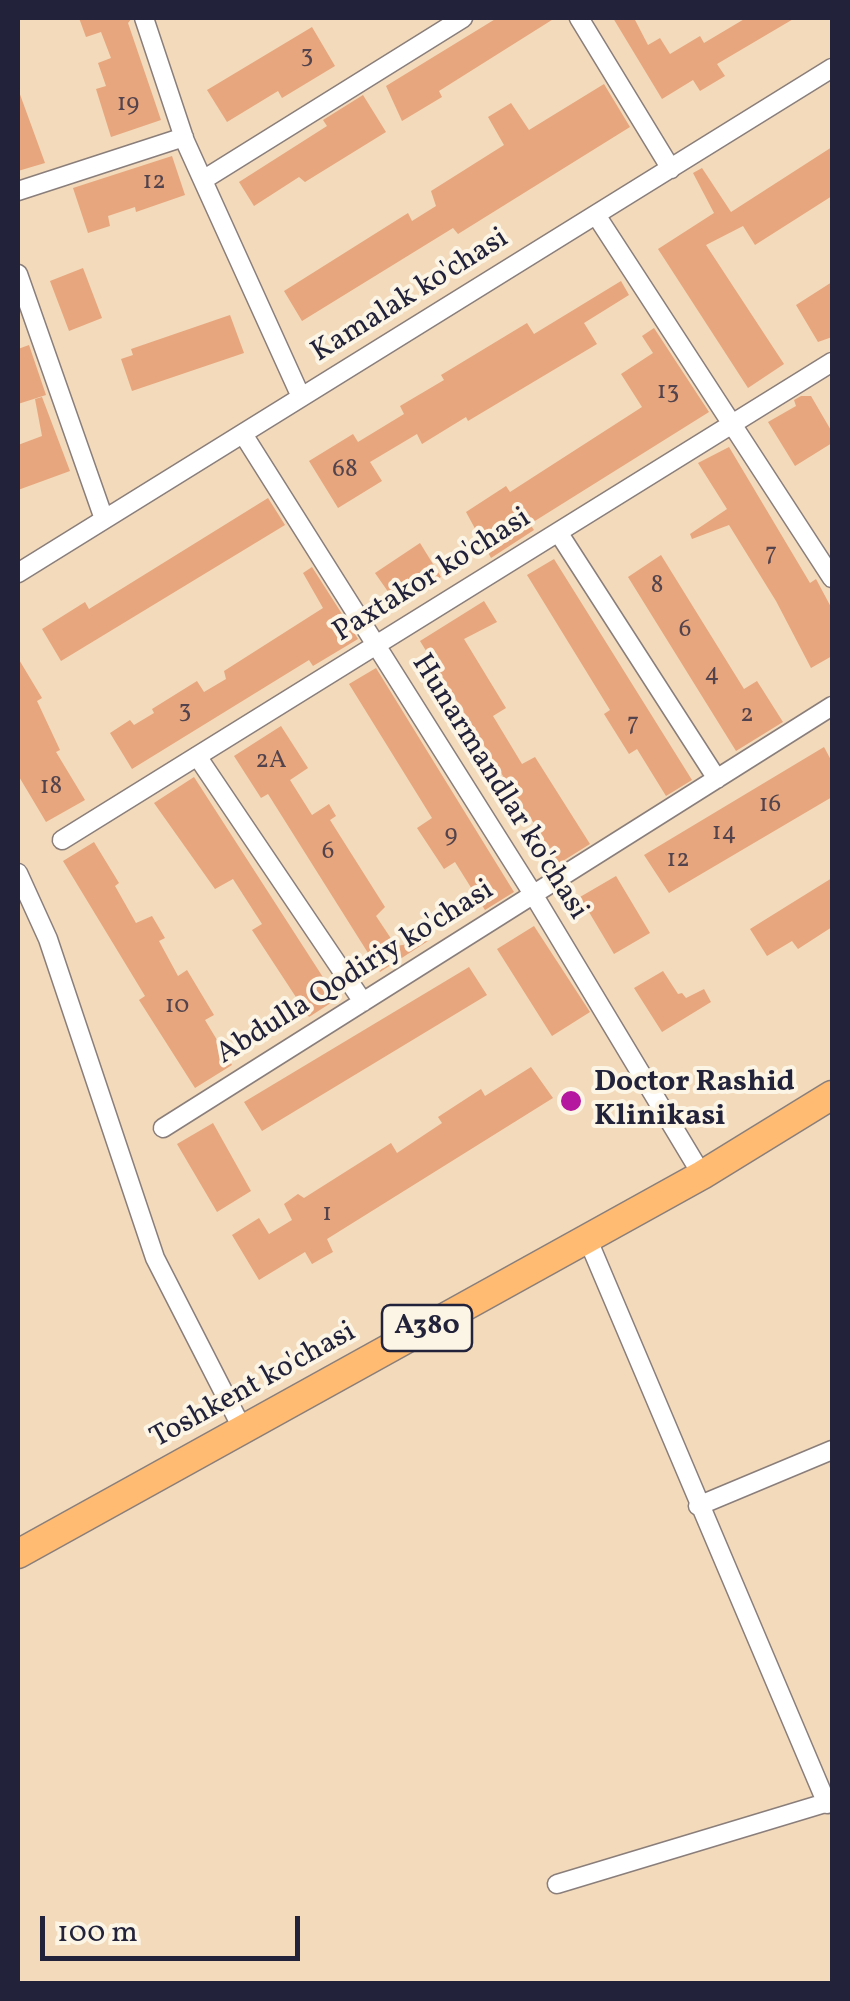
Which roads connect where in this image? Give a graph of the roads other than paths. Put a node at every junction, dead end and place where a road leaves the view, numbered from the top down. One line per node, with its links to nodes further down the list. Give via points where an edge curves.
1 (144, 18): 5 (street)
2 (463, 18): 7 (street)
3 (579, 18): 6 (street)
4 (832, 68): 6 (street, Kamalak ko'chasi)
5 (184, 137): 7 (street); 8 (street)
6 (671, 168): 9 (street, Kamalak ko'chasi)
7 (202, 180): 12 (street)
8 (18, 191)
9 (596, 214): 12 (street, Kamalak ko'chasi); 13 (street)
10 (18, 274): 15 (street)
11 (832, 362): 13 (street, Paxtakor ko'chasi)
12 (301, 398): 14 (street, Kamalak ko'chasi)
13 (732, 424): 16 (street, Paxtakor ko'chasi); 18 (street)
14 (243, 434): 15 (street, Kamalak ko'chasi); 19 (street, Hunarmandlar ko'chasi)
15 (104, 520): 17 (street, Kamalak ko'chasi)
16 (558, 532): 19 (street, Paxtakor ko'chasi); 22 (street)
17 (18, 573)
18 (832, 578)
19 (376, 645): 21 (street, Paxtakor ko'chasi); 25 (street, Hunarmandlar ko'chasi)
20 (832, 706): 22 (street, Abdulla Qodiriy ko'chasi)
21 (197, 756): 23 (street, Paxtakor ko'chasi); 26 (street)
22 (717, 779): 25 (street, Abdulla Qodiriy ko'chasi)
23 (62, 840)
24 (18, 873): 31 (street, via 48,939 155,1258)
25 (533, 894): 26 (street, Abdulla Qodiriy ko'chasi); 29 (street, Hunarmandlar ko'chasi)
26 (363, 1002): 28 (street, Abdulla Qodiriy ko'chasi)
27 (832, 1095): 29 (highway, Toshkent ko'chasi / A380)
28 (163, 1128)
29 (702, 1176): 30 (highway, Toshkent ko'chasi / A380)
30 (588, 1240): 31 (highway, Toshkent ko'chasi / A380); 33 (street)
31 (243, 1430): 34 (highway, Toshkent ko'chasi / A380)
32 (832, 1450): 33 (street)
33 (698, 1506): 35 (street)
34 (18, 1554)
35 (830, 1803): 36 (street)
36 (557, 1884)

